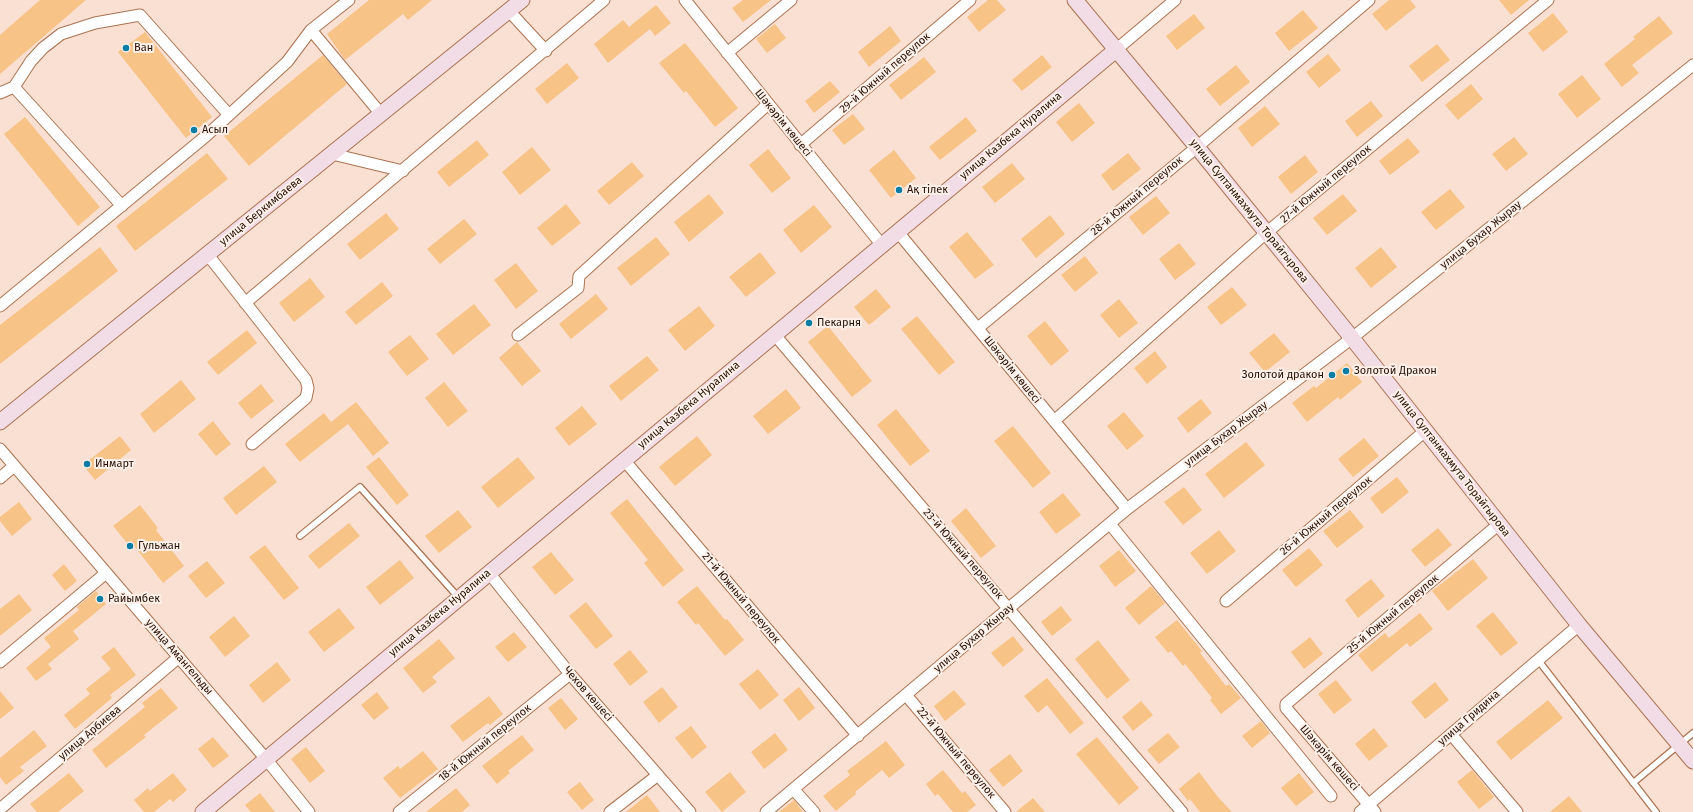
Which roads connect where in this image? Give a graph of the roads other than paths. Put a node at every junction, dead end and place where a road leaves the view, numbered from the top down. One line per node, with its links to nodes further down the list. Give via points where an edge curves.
1 (349, 0): 12 (street)
2 (521, 0): 11 (street, улица Беркимбаева)
3 (604, 0): 14 (street)
4 (685, 0): 15 (street, Шәкәрім көшесі)
5 (791, 0): 15 (street)
6 (970, 0): 22 (street, 29-й Южный переулок)
7 (1075, 0): 13 (street, улица Султанмахмута Торайгырова)
8 (1175, 0): 13 (street, улица Казбека Нуралина)
9 (1369, 0): 23 (street, 28-й Южный переулок)
10 (1548, 0): 28 (street, 27-й Южный переулок)
11 (509, 10): 14 (street); 20 (street, улица Беркимбаева)
12 (311, 30): 20 (street); 21 (street, via 287,62)
13 (1117, 49): 23 (street, улица Султанмахмута Торайгырова); 27 (street, улица Казбека Нуралина)
14 (546, 51): 25 (street)
15 (727, 53): 19 (street, Шәкәрім көшесі)
16 (1693, 65): 36 (street, улица Бухар Жырау)
17 (14, 86): 18 (street); 21 (street, via 35,57 61,34 95,23 140,15); 26 (street)
18 (0, 93)
19 (768, 104): 22 (street, Шәкәрім көшесі); 35 (street, via 579,276 578,288)
20 (381, 114): 24 (street, улица Беркимбаева)
21 (229, 115): 26 (street)
22 (800, 145): 29 (street, Шәкәрім көшесі)
23 (1197, 147): 28 (street, улица Султанмахмута Торайгырова); 33 (street, 28-й Южный переулок)
24 (332, 154): 25 (street); 30 (street, улица Беркимбаева)
25 (403, 171): 31 (street)
26 (122, 206): 32 (street)
27 (897, 231): 29 (street, улица Казбека Нуралина); 33 (street, Шәкәрім көшесі)
28 (1266, 233): 36 (street, улица Султанмахмута Торайгырова); 37 (street, 27-й Южный переулок)
29 (881, 244): 34 (street, улица Казбека Нуралина)
30 (208, 255): 31 (street); 38 (street, улица Беркимбаева)
31 (245, 303): 40 (street, via 306,380 308,388 306,398)
32 (0, 306)
33 (978, 328): 37 (street, Шәкәрім көшесі)
34 (774, 334): 42 (street, улица Казбека Нуралина); 53 (street, 23-й Южный переулок)
35 (518, 335)
36 (1352, 338): 39 (street, улица Султанмахмута Торайгырова); 45 (street, улица Бухар Жырау)
37 (1054, 421): 45 (street, Шәкәрім көшесі)
38 (0, 422)
39 (1426, 431): 47 (street, улица Султанмахмута Торайгырова); 52 (street, 26-й Южный переулок)
40 (252, 444)
41 (0, 449): 43 (street, улица Амангельды)
42 (624, 460): 50 (street, улица Казбека Нуралина); 63 (street, 21-й Южный переулок)
43 (14, 466): 44 (street); 49 (street, улица Амангельды)
44 (0, 478)
45 (1127, 510): 46 (street, улица Бухар Жырау)
46 (1110, 524): 53 (street, улица Бухар Жырау); 70 (street)
47 (1499, 524): 54 (street, улица Султанмахмута Торайгырова); 60 (street, 25-й Южный переулок)
48 (300, 536): 51 (lane, via 360,487)
49 (106, 573): 55 (street, улица Амангельды); 57 (street)
50 (489, 573): 51 (street, улица Казбека Нуралина); 58 (street, Чехов көшесі)
51 (459, 598): 65 (street, улица Казбека Нуралина)
52 (1226, 601)
53 (1009, 608): 59 (street, улица Бухар Жырау); 81 (street, 23-й Южный переулок)
54 (1579, 625): 56 (street, улица Гридина); 64 (street, улица Султанмахмута Торайгырова)
55 (179, 657): 65 (street, улица Амангельды); 72 (street, улица Арбиева)
56 (1538, 659): 62 (street, улица Гридина); 68 (lane)
57 (0, 662)
58 (570, 674): 67 (street, Чехов көшесі); 75 (street, 18-й Южный переулок)
59 (906, 695): 63 (street, улица Бухар Жырау); 80 (street, 22-й Южный переулок)
60 (1286, 704): 71 (street, Шәкәрім көшесі, via 1286,708)
61 (1693, 733): 64 (lane)
62 (1451, 734): 71 (street, улица Гридина); 83 (street)
63 (858, 736): 69 (street, улица Бухар Жырау)
64 (1679, 744): 66 (street, улица Султанмахмута Торайгырова); 68 (lane)
65 (266, 759): 73 (street, улица Казбека Нуралина); 74 (street, улица Амангельды)
66 (1693, 761)
67 (658, 775): 76 (street); 77 (street, Чехов көшесі)
68 (1633, 783): 84 (lane)
69 (794, 790): 78 (street, улица Бухар Жырау); 79 (street)
70 (1331, 796)
71 (1372, 808): 82 (street, улица Гридина)
72 (0, 809)
73 (203, 812)
74 (309, 812)
75 (399, 812)
76 (610, 812)
77 (690, 812)
78 (766, 812)
79 (814, 812)
80 (1005, 812)
81 (1182, 812)
82 (1360, 812)
83 (1517, 812)
84 (1656, 812)

